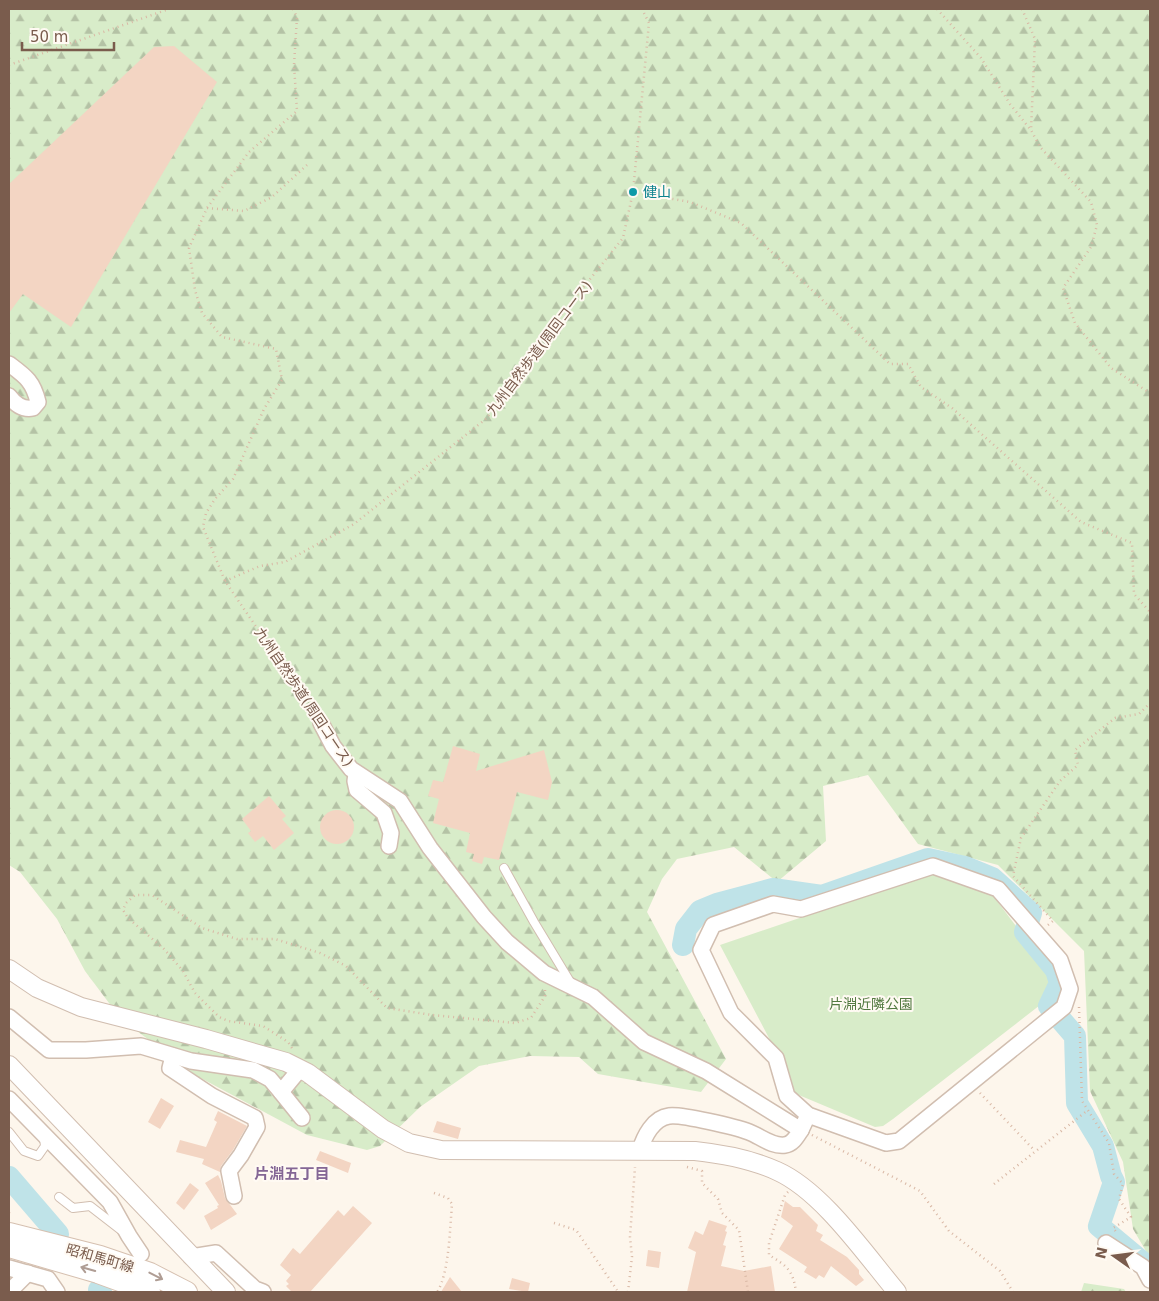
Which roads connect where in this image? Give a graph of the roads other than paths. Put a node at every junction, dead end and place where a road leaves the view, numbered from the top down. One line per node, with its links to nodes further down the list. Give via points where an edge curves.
1 (9, 364): 2 (street, via 28,378 38,402 33,408 24,408)
2 (9, 396)
3 (321, 723): 4 (street, 九州自然歩道(周回コース), via 333,746)
4 (356, 774): 5 (street, via 357,790 384,813 391,833); 8 (street, 九州自然歩道(周回コース), via 400,801 430,848 507,942 544,973)
5 (389, 846)
6 (504, 868): 8 (lane)
7 (9, 969): 12 (street, via 37,988 81,1007 206,1039)
8 (575, 988): 17 (street, 九州自然歩道(周回コース), via 593,997 644,1042 706,1071)
9 (9, 1017): 10 (street, via 49,1050 141,1046)
10 (173, 1056): 13 (street, via 253,1070 270,1079); 21 (street, via 170,1068 212,1096 256,1118 257,1127 229,1171)
11 (9, 1065): 28 (street)
12 (300, 1069): 13 (street); 20 (street, via 383,1129 409,1143 441,1150)
13 (281, 1092): 16 (street)
14 (9, 1099): 19 (street)
15 (808, 1115): 15 (street, via 787,1096 776,1058 731,1013 701,950 714,925 773,904 801,909 932,866 998,889 1060,960 1070,989 1064,1007 899,1141 886,1143); 17 (street)
16 (302, 1118)
17 (801, 1130): 20 (street, via 791,1143 783,1146 749,1132 669,1116 651,1128)
18 (9, 1132): 19 (lane, via 24,1151 38,1156 45,1146)
19 (43, 1134): 24 (street, via 110,1202)
20 (640, 1150): 38 (street, via 718,1154 752,1161 778,1171 826,1207)
21 (234, 1196)
22 (59, 1197): 24 (lane, via 72,1208 90,1206)
23 (9, 1220): 35 (main road, 昭和馬町線, one-way to 35, via 150,1273)
24 (129, 1236): 27 (street)
25 (1106, 1243): 31 (street, via 1143,1266)
26 (9, 1247): 34 (main road, 昭和馬町線, one-way to 26, via 98,1272)
27 (142, 1254)
28 (191, 1258): 36 (street); 37 (street, via 216,1253)
29 (9, 1268): 30 (street)
30 (28, 1273): 32 (street); 33 (street, via 48,1279)
31 (1150, 1280)
32 (9, 1292)
33 (57, 1292)
34 (150, 1292)
35 (187, 1292)
36 (226, 1292)
37 (262, 1292)
38 (898, 1292)

